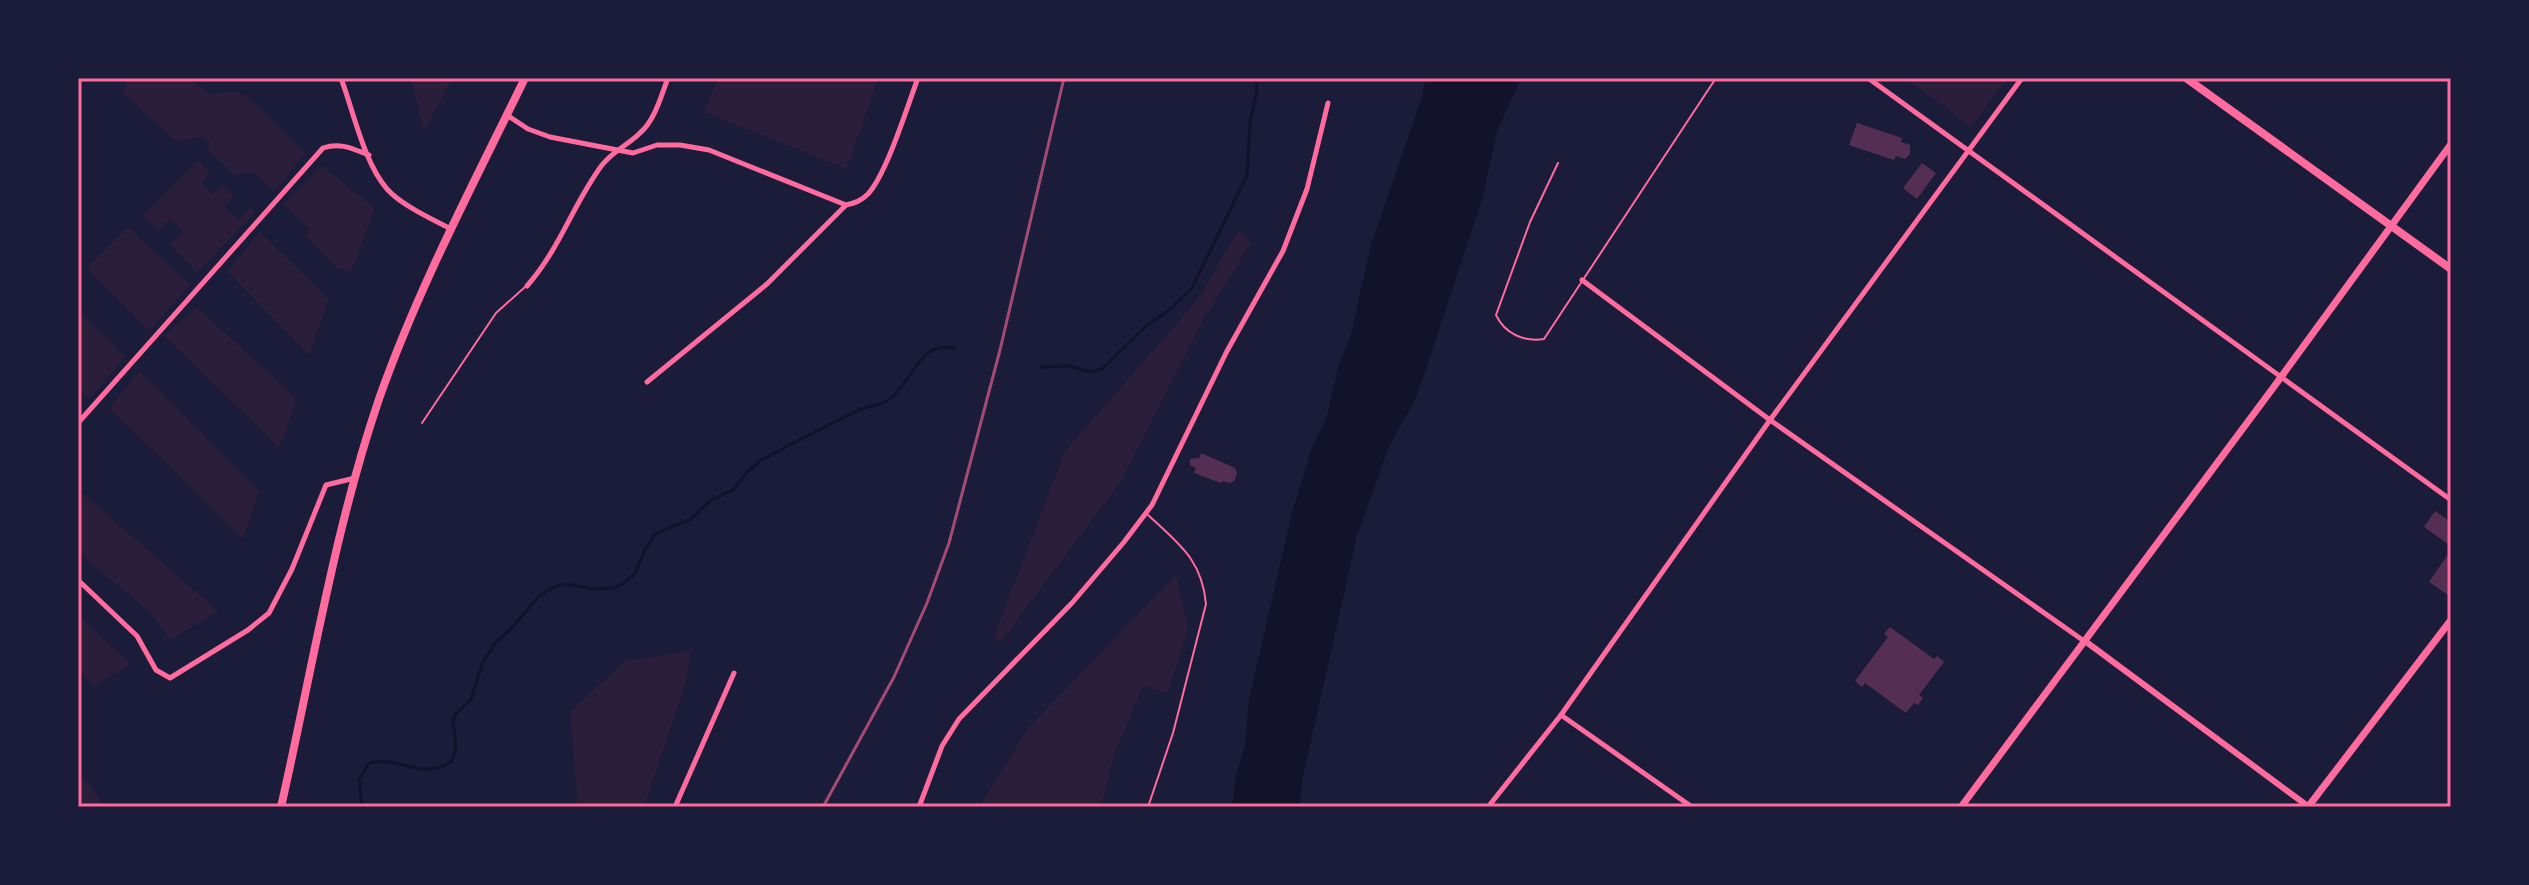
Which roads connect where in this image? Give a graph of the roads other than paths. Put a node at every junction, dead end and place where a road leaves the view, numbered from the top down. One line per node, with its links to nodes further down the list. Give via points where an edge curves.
1 (341, 78): 14 (street)
2 (525, 78): 10 (main road)
3 (668, 78): 12 (street, via 650,121)
4 (918, 78): 16 (street, via 881,174 869,193)
5 (1716, 78): 20 (lane)
6 (1868, 78): 13 (street)
7 (2022, 78): 13 (street)
8 (2186, 78): 17 (main road)
9 (1328, 103): 29 (street, via 1307,189 1283,251)
10 (507, 115): 12 (street, via 550,137); 18 (main road)
11 (2451, 144): 17 (main road)
12 (616, 150): 16 (street, via 633,153 657,145 709,150); 21 (street)
13 (1969, 150): 22 (street); 24 (street)
14 (369, 155): 18 (street, via 387,190); 25 (street, via 345,145 323,148)
15 (1558, 163): 20 (lane, via 1496,315 1501,326 1531,341 1544,339)
16 (846, 205): 23 (street, via 767,284)
17 (2390, 225): 19 (main road); 22 (main road)
18 (451, 229): 27 (main road, via 405,330)
19 (2451, 269)
20 (1582, 280): 24 (street)
21 (527, 286): 26 (lane, via 496,313)
22 (2281, 376): 28 (street); 32 (main road)
23 (647, 382)
24 (1770, 420): 32 (street); 34 (street)
25 (78, 423)
26 (422, 423)
27 (356, 478): 30 (street, via 326,485 269,613 170,678 156,670 137,636); 35 (main road)
28 (2451, 500)
29 (1146, 513): 37 (street, via 1072,603 959,719 942,746); 38 (lane, via 1191,556 1206,604)
30 (78, 580)
31 (2451, 620): 42 (main road)
32 (2085, 641): 41 (main road); 42 (street)
33 (734, 673): 36 (street)
34 (1561, 715): 39 (street); 40 (street)
35 (281, 807)
36 (675, 807)
37 (919, 807)
38 (1148, 807)
39 (1488, 807)
40 (1692, 807)
41 (1961, 807)
42 (2309, 807)

